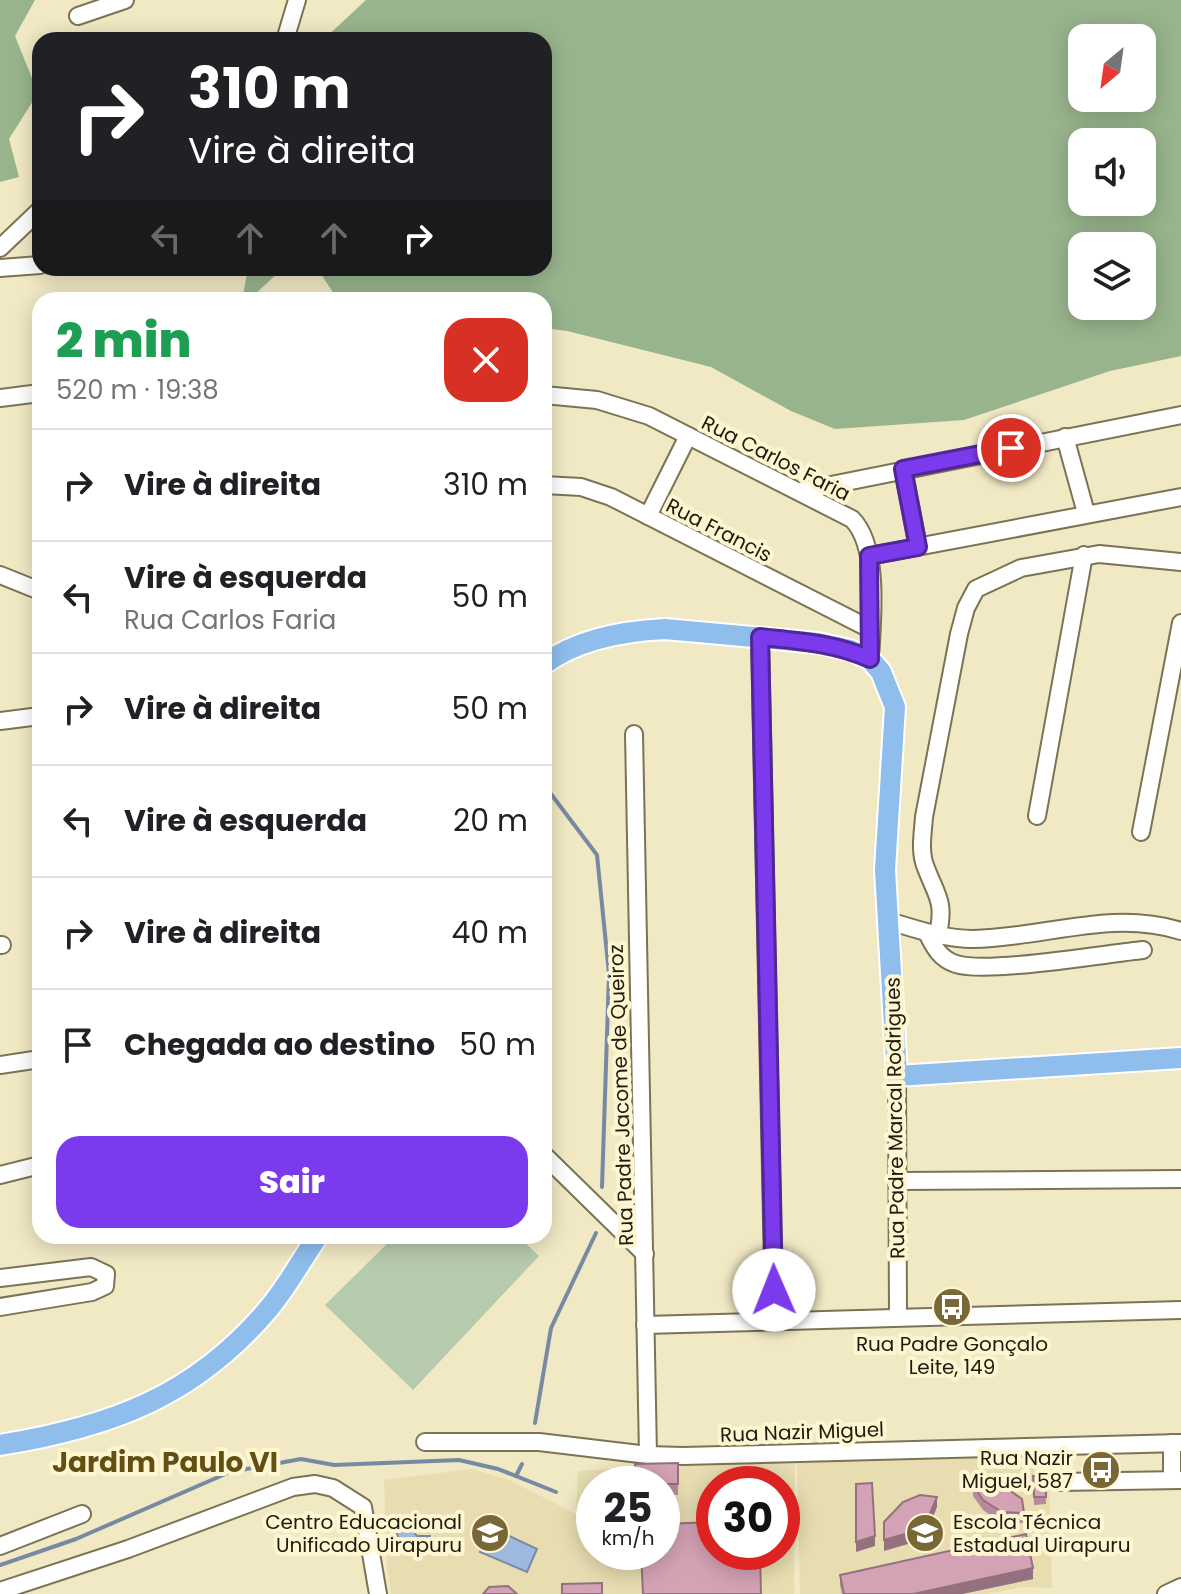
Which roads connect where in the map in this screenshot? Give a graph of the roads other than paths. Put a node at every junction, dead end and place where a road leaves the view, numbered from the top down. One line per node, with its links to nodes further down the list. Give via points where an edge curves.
1 (125, 0): 3 (street)
2 (297, 0): 4 (street)
3 (78, 16)
4 (287, 32)
5 (32, 218): 6 (street)
6 (0, 248)
7 (32, 266): 8 (street)
8 (0, 268)
9 (32, 394): 11 (street)
10 (552, 396): 13 (street, Rua Carlos Faria, via 624,407)
11 (0, 398)
12 (1181, 415): 14 (street)
13 (688, 436): 17 (street, Rua Carlos Faria); 20 (street)
14 (1065, 437): 15 (street); 19 (street)
15 (903, 469): 17 (street); 21 (street)
16 (552, 486): 20 (street, Rua Francis, via 598,492)
17 (801, 491): 23 (street, Rua Carlos Faria, via 852,519 866,537)
18 (1181, 497): 19 (street)
19 (1086, 513): 21 (street)
20 (648, 516): 28 (street, Rua Francis)
21 (918, 547): 23 (street)
22 (1084, 555): 24 (street); 35 (street); 39 (street, via 988,580 966,608 922,845 925,868 941,899)
23 (869, 556): 28 (street, Rua Carlos Faria)
24 (1181, 562)
25 (0, 575): 26 (street)
26 (32, 588)
27 (1181, 623): 36 (street)
28 (870, 629): 30 (street, Rua Carlos Faria)
29 (760, 637): 30 (main road, via 829,645); 31 (main road, via 640,630 582,644); 56 (street)
30 (870, 659): 37 (main road, Rua Padre Marcal Rodrigues, via 895,707 885,870)
31 (552, 660)
32 (32, 717): 33 (street)
33 (0, 721)
34 (634, 734): 51 (street, Rua Padre Jacome de Queiroz)
35 (1037, 816)
36 (1141, 832)
37 (889, 921): 39 (street); 44 (main road, Rua Padre Marcal Rodrigues)
38 (1181, 931): 39 (street, via 1110,920 989,938)
39 (933, 934): 40 (street, via 937,953 973,968)
40 (1143, 950)
41 (1181, 1058): 44 (main road)
42 (32, 1060): 43 (street)
43 (0, 1065)
44 (897, 1076): 49 (street, Rua Padre Marcal Rodrigues)
45 (552, 1163): 51 (street)
46 (32, 1167): 47 (street)
47 (0, 1175)
48 (1181, 1179): 49 (street)
49 (899, 1181): 55 (street, Rua Padre Marcal Rodrigues)
50 (313, 1244): 60 (main road, via 271,1306 234,1345 183,1384 148,1406 90,1428)
51 (645, 1254): 57 (street, Rua Padre Jacome de Queiroz)
52 (0, 1278): 53 (street, via 91,1267 106,1274 107,1281 99,1290)
53 (0, 1307)
54 (1181, 1310): 55 (street)
55 (898, 1316): 56 (street)
56 (774, 1319): 57 (street)
57 (645, 1325): 61 (street, Rua Padre Jacome de Queiroz)
58 (425, 1442): 61 (street, Rua Nazir Miguel, via 539,1442)
59 (1176, 1443): 61 (street, Rua Nazir Miguel); 62 (street)
60 (0, 1445)
61 (648, 1455)
62 (1176, 1480): 63 (street)
63 (1059, 1482)
64 (82, 1514): 65 (street)
65 (0, 1546)
66 (1181, 1587): 69 (street)
67 (0, 1591): 68 (street, via 245,1503 315,1484 333,1488 363,1507)
68 (378, 1594)
69 (1166, 1594)

